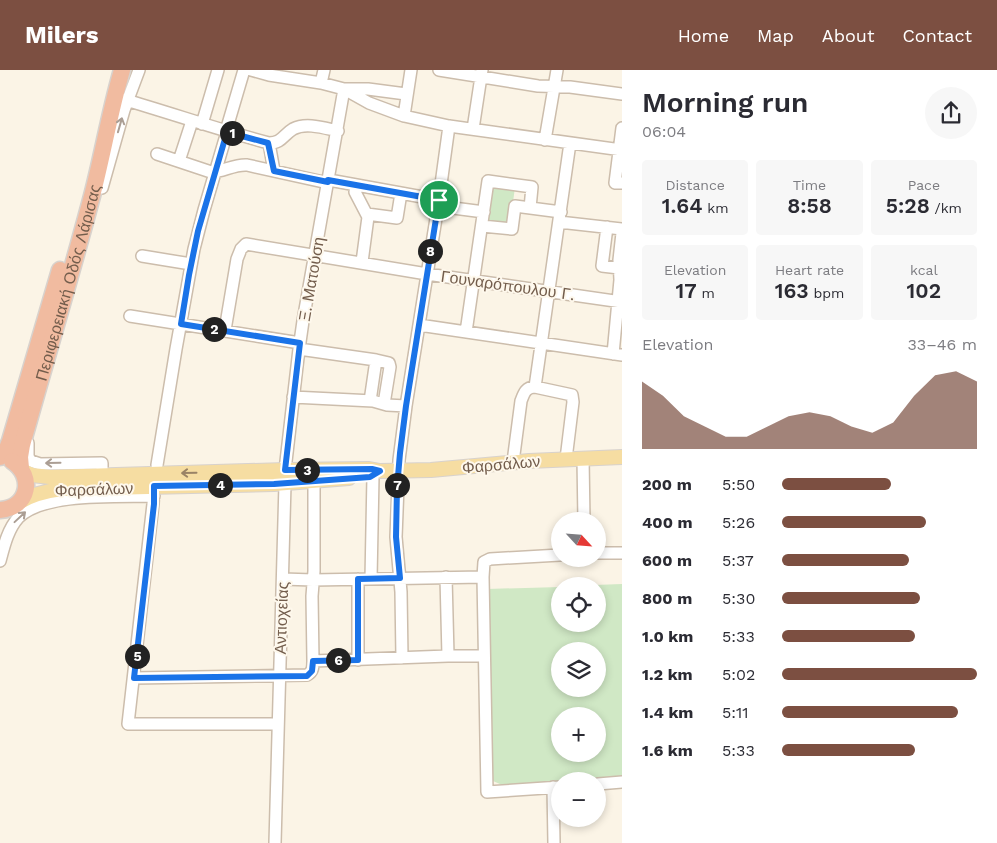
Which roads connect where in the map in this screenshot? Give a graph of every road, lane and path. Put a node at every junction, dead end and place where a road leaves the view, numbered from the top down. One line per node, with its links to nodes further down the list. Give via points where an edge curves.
1 (122, 70): 16 (highway, Περιφερειακή Οδός Λάρισας)
2 (139, 70): 16 (street)
3 (218, 70): 18 (street)
4 (244, 70): 23 (street)
5 (250, 70): 11 (street)
6 (324, 70): 11 (street)
7 (410, 70): 14 (street)
8 (439, 70): 10 (street)
9 (557, 70): 12 (street)
10 (481, 73): 12 (street, via 538,86); 21 (street)
11 (321, 84): 13 (street)
12 (554, 86): 15 (street); 24 (street)
13 (344, 89): 14 (street); 17 (street, via 369,103); 22 (street, Ξ. Ματούση)
14 (406, 94): 17 (street)
15 (622, 94)
16 (121, 98): 18 (street); 68 (highway, Περιφερειακή Οδός Λάρισας, one-way to 16, via 109,128); 70 (highway, Περιφερειακή Οδός Λάρισας, via 98,136 10,441)
17 (404, 116): 19 (street)
18 (197, 122): 23 (street); 29 (street)
19 (449, 126): 21 (street); 36 (street)
20 (622, 128): 27 (street)
21 (472, 129): 24 (street)
22 (338, 131): 25 (street, via 302,126 291,130 279,141); 32 (street, Ξ. Ματούση)
23 (227, 132): 25 (street); 31 (street)
24 (546, 140): 26 (street)
25 (268, 143): 30 (street)
26 (570, 143): 27 (street); 40 (street)
27 (620, 150): 33 (street, via 615,182)
28 (157, 154): 29 (street)
29 (179, 161): 31 (street)
30 (274, 171): 31 (street, via 241,165); 32 (street)
31 (215, 172): 48 (street)
32 (328, 181): 34 (street); 45 (street, Ξ. Ματούση)
33 (622, 183)
34 (356, 185): 35 (street); 39 (street, via 355,192)
35 (400, 193): 36 (street); 39 (street, via 396,218)
36 (438, 203): 38 (street); 50 (street)
37 (530, 208): 38 (street, via 532,187 488,181); 40 (street); 41 (street, via 515,206 512,229)
38 (484, 212): 41 (street)
39 (367, 214): 47 (street)
40 (560, 217): 42 (street); 52 (street)
41 (482, 226): 51 (street)
42 (607, 227): 43 (street); 49 (street, via 602,266)
43 (622, 229)
44 (622, 233): 49 (street)
45 (315, 254): 47 (street, Γουναρόπουλου Γ.); 57 (street, Γουναρόπουλου Γ., via 246,244 237,259); 60 (street, Ξ. Ματούση)
46 (142, 256): 48 (street)
47 (362, 262): 50 (street, Γουναρόπουλου Γ.)
48 (191, 264): 55 (street)
49 (619, 268): 53 (street)
50 (426, 274): 51 (street, Γουναρόπουλου Γ.); 56 (street)
51 (474, 280): 52 (street, Γουναρόπουλου Γ.); 58 (street)
52 (549, 291): 53 (street, Γουναρόπουλου Γ.); 59 (street)
53 (620, 301): 61 (street)
54 (130, 316): 55 (street)
55 (181, 324): 57 (street); 74 (street)
56 (419, 325): 58 (street); 67 (street)
57 (225, 330): 60 (street)
58 (466, 332): 59 (street)
59 (542, 343): 61 (street); 63 (street)
60 (299, 346): 62 (street); 64 (street, Ξ. Ματούση)
61 (617, 355)
62 (376, 360): 65 (street); 66 (street, via 387,362 390,367)
63 (535, 387): 72 (street, via 572,395); 73 (street, via 529,387 521,401)
64 (293, 396): 65 (street); 79 (street, Ξ. Ματούση)
65 (370, 401): 66 (street)
66 (384, 404): 67 (street)
67 (406, 406): 77 (street)
68 (30, 425): 75 (highway, Περιφερειακή Οδός Λάρισας, via 20,451); 76 (street, one-way to 68, via 32,461 28,457 27,446)
69 (622, 457): 71 (main road, Φαρσάλων)
70 (0, 458): 75 (highway, via 12,461)
71 (583, 458): 72 (main road, Φαρσάλων); 83 (street)
72 (566, 459): 73 (main road, Φαρσάλων)
73 (513, 462): 77 (main road, Φαρσάλων)
74 (157, 465)
75 (22, 469): 76 (main road, Φαρσάλων, via 32,475 50,477); 82 (highway, Περιφερειακή Οδός Λάρισας, via 26,490 23,497)
76 (102, 469): 79 (main road, Φαρσάλων, one-way to 76)
77 (398, 471): 78 (main road, Φαρσάλων); 91 (street, via 396,537)
78 (377, 474): 79 (main road, Φαρσάλων, via 372,469); 80 (main road, Φαρσάλων); 94 (street)
79 (285, 477): 80 (main road, Φαρσάλων); 81 (main road, Φαρσάλων); 92 (street, Αντιοχείας)
80 (314, 481): 95 (street)
81 (154, 491): 82 (main road, Φαρσάλων, via 62,489 26,498); 88 (street, one-way to 81, via 14,523 32,509 64,500); 102 (street)
82 (11, 506): 84 (highway)
83 (584, 512)
84 (0, 526)
85 (606, 553): 86 (street)
86 (622, 553)
87 (551, 556): 90 (street, via 490,559 484,562)
88 (0, 561)
89 (446, 577): 90 (street); 91 (street); 96 (street)
90 (483, 577): 97 (street)
91 (400, 578): 94 (street); 98 (street)
92 (282, 579): 95 (street); 101 (street, Αντιοχείας)
93 (358, 579): 94 (street); 95 (street); 99 (street)
94 (371, 579)
95 (313, 580): 100 (street)
96 (448, 656): 97 (street); 98 (street)
97 (484, 656): 106 (street, via 487,792)
98 (402, 658): 99 (street)
99 (358, 660): 100 (street)
100 (313, 661): 101 (street, via 312,671 307,676)
101 (279, 676): 102 (street); 103 (street, Αντιοχείας)
102 (134, 678): 103 (street, via 128,724)
103 (278, 724): 108 (street, Αντιοχείας)
104 (622, 782): 105 (street)
105 (606, 783)
106 (551, 787)
107 (555, 827): 109 (street)
108 (275, 843)
109 (554, 843)

